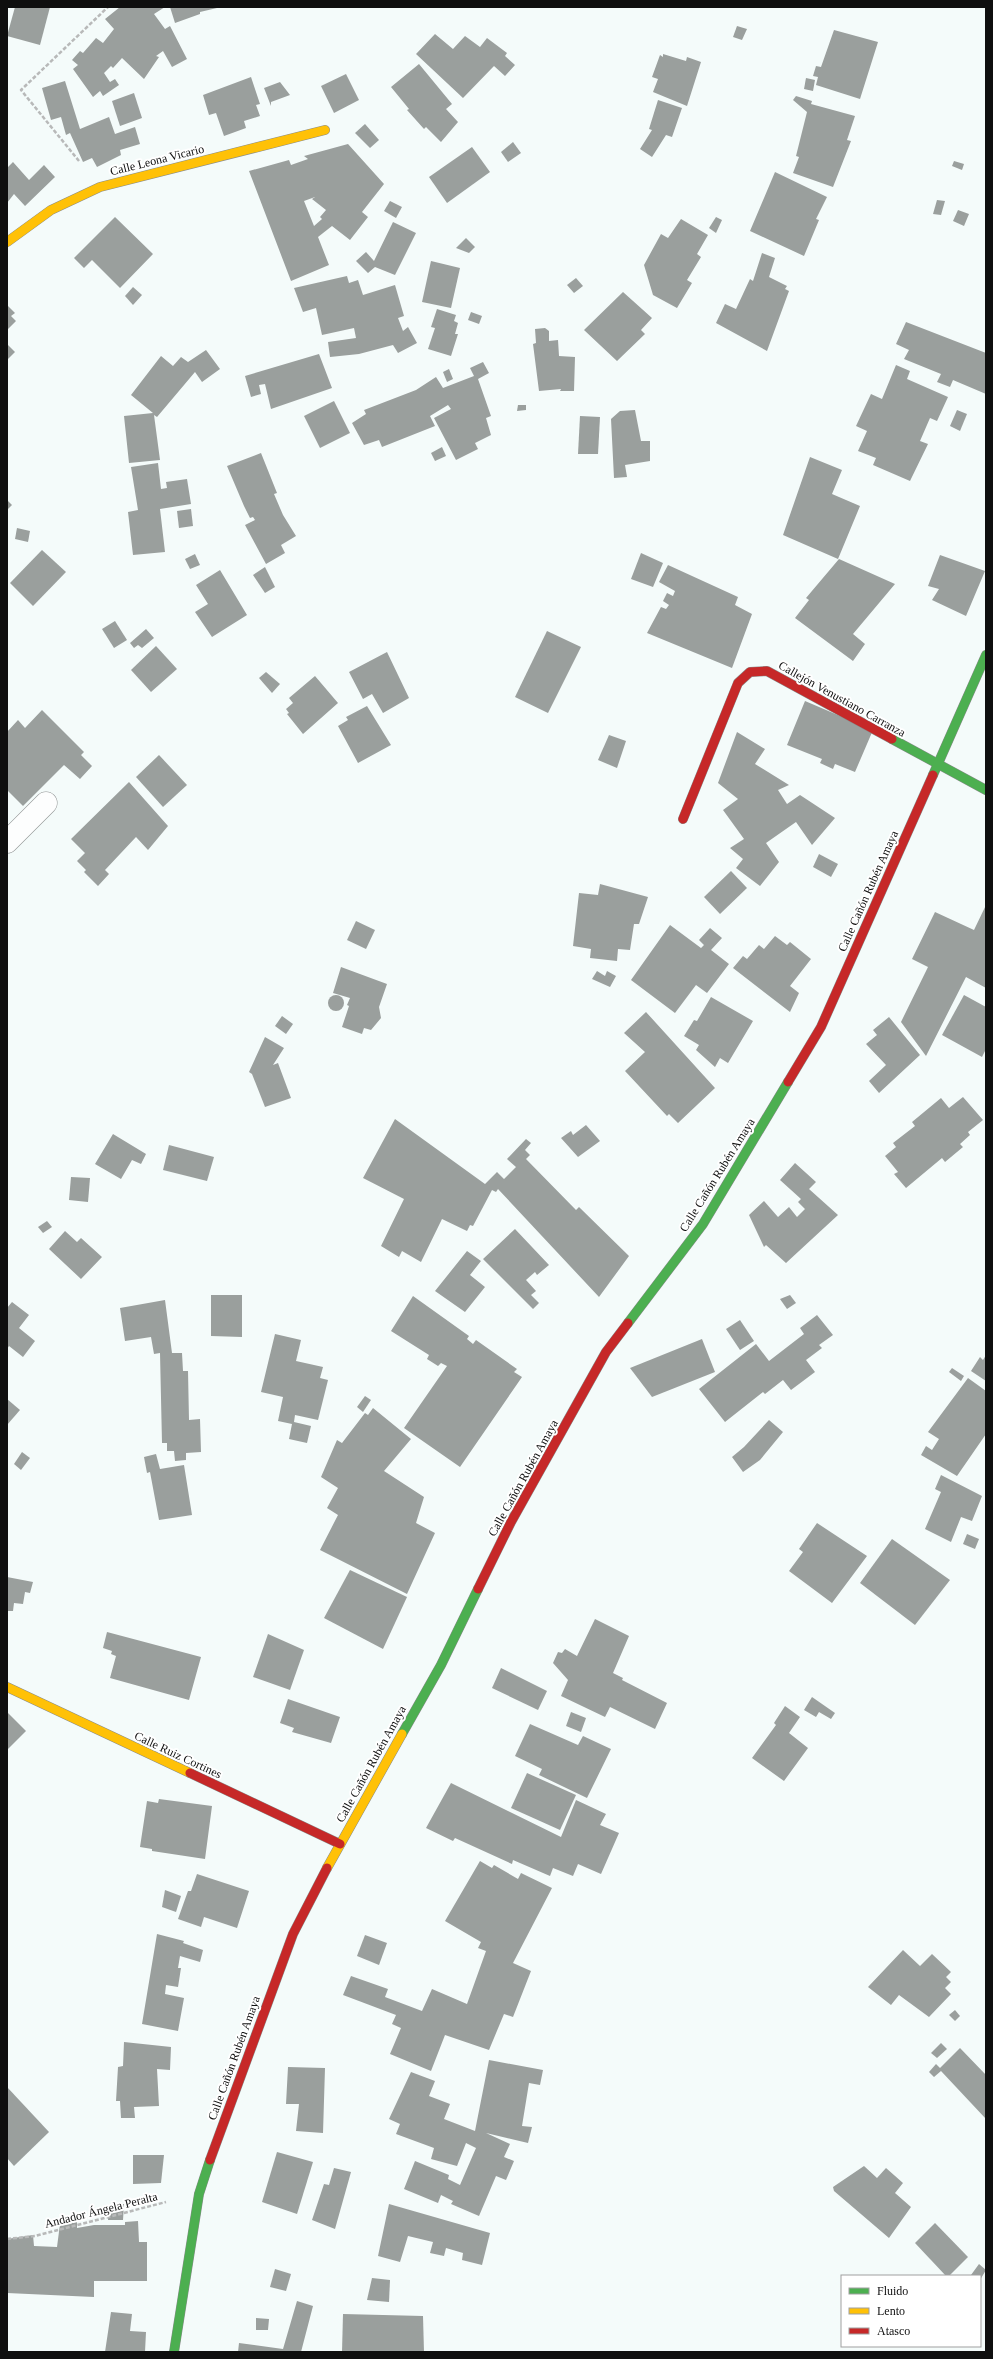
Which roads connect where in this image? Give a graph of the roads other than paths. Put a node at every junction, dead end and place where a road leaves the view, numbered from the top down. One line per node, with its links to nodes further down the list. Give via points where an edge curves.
1 (325, 130): 2 (street, Calle Leona Vicario, via 100,187 48,212)
2 (7, 242)
3 (986, 655): 4 (street, Calle Cañón Rubén Amaya)
4 (937, 765): 5 (street, Callejón Venustiano Carranza); 7 (street, Callejón Venustiano Carranza, via 767,671 750,672 738,683); 10 (street, Calle Cañón Rubén Amaya, via 821,1027 702,1224 606,1352 512,1522 440,1665)
5 (986, 790)
6 (46, 803): 8 (street)
7 (683, 819)
8 (7, 842)
9 (7, 1687): 10 (street, Calle Ruiz Cortines)
10 (340, 1844): 11 (street, Calle Cañón Rubén Amaya, via 293,1934 235,2088 199,2194)
11 (174, 2352)

